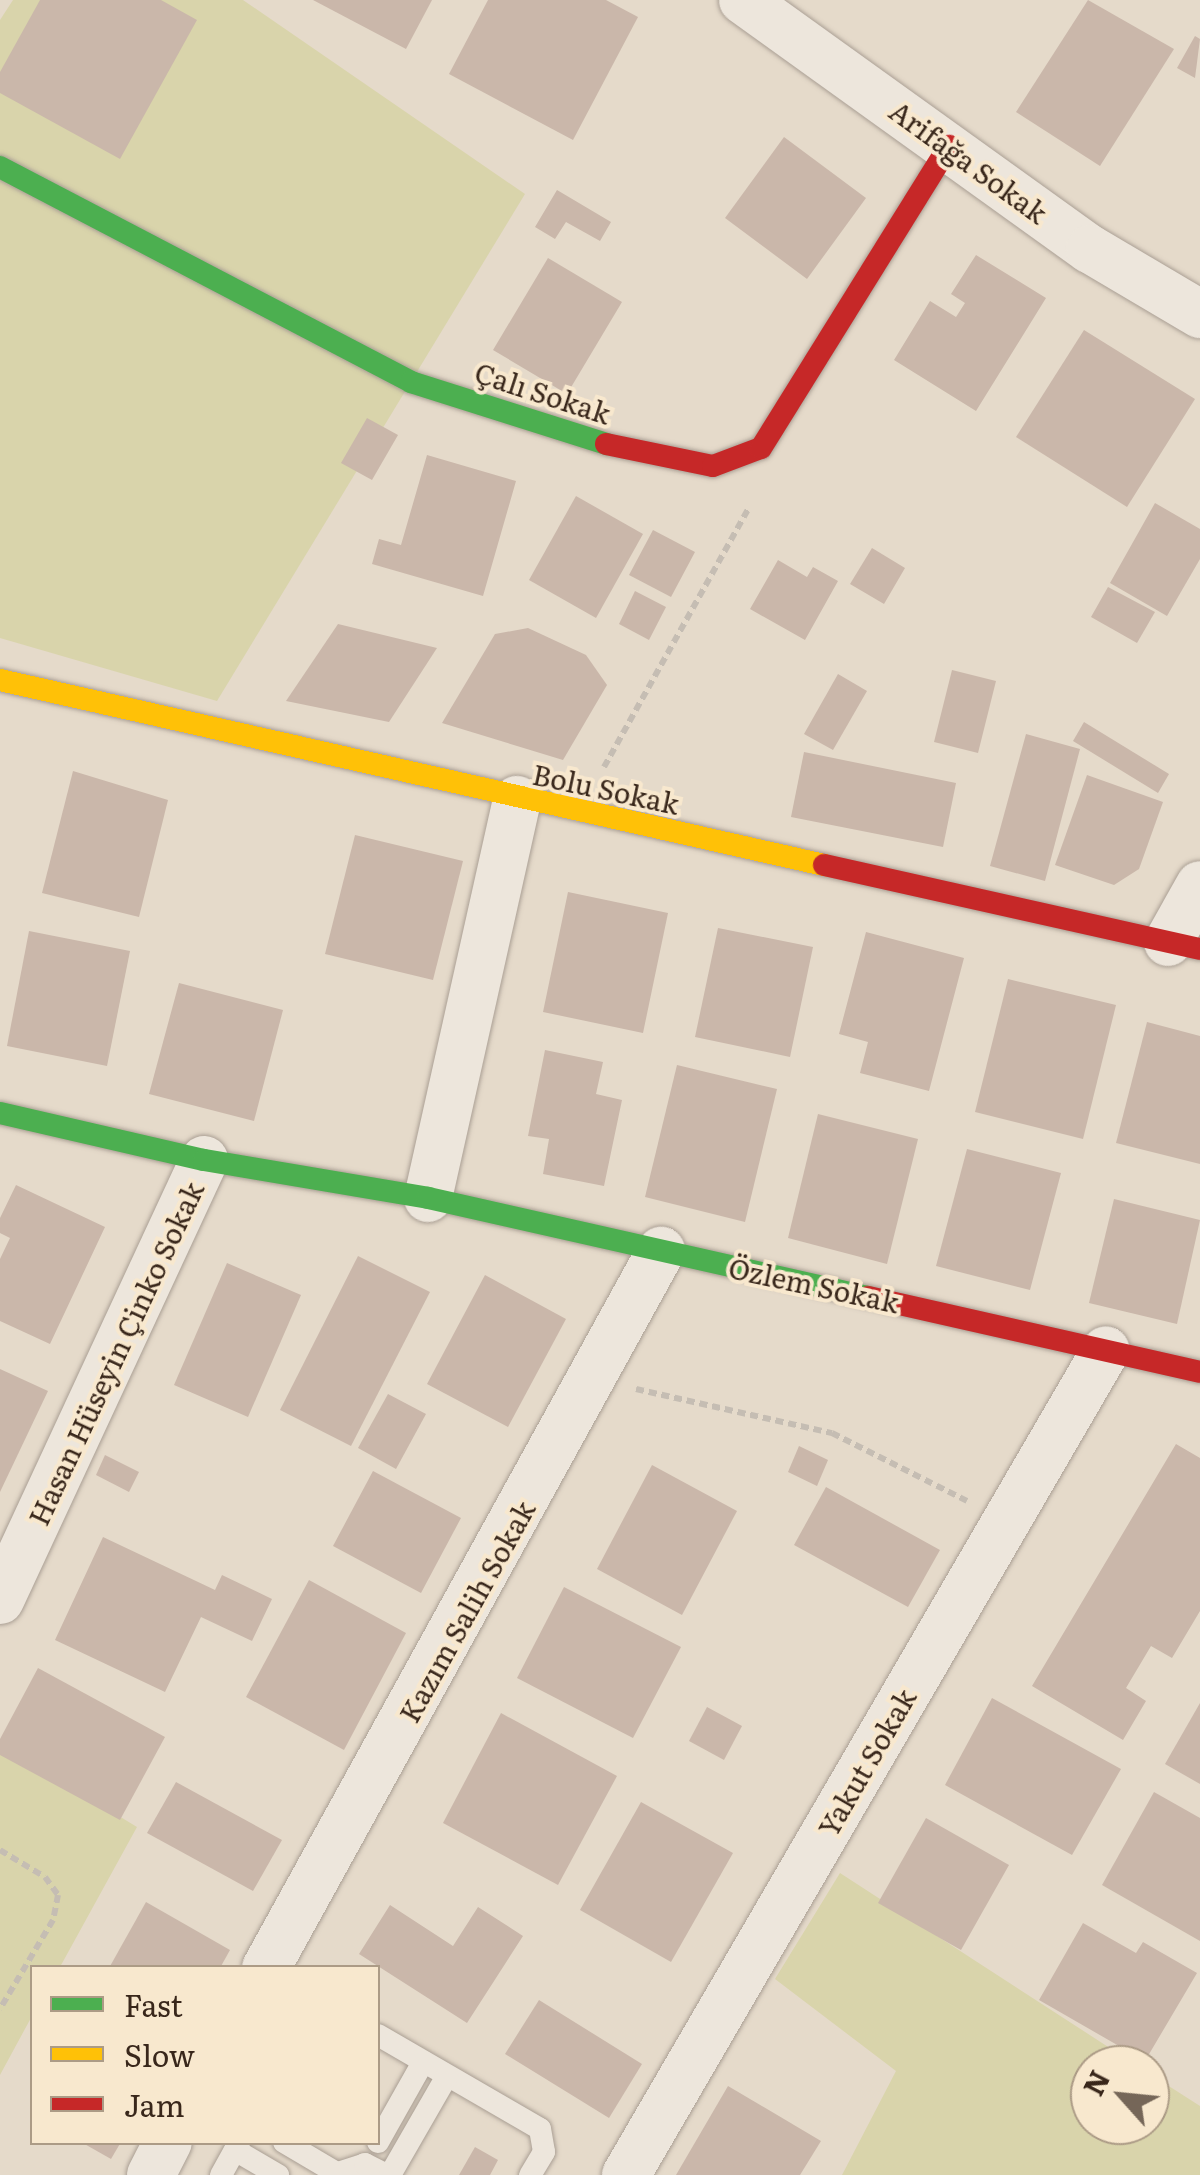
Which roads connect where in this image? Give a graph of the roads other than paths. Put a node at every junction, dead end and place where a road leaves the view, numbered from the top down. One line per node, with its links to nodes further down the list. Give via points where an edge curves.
1 (743, 0): 2 (street, Arifağa Sokak)
2 (948, 146): 3 (street, Çalı Sokak, via 760,448 713,466 621,449 411,382); 4 (street, Arifağa Sokak, via 1090,249)
3 (0, 168)
4 (1200, 314)
5 (0, 680): 6 (street, Bolu Sokak)
6 (518, 800): 8 (street, Bolu Sokak); 11 (street)
7 (1200, 886): 8 (street)
8 (1184, 946)
9 (0, 1113): 10 (street, Özlem Sokak)
10 (204, 1160): 11 (street, Özlem Sokak); 15 (street, Hasan Hüseyin Çinko Sokak)
11 (428, 1198): 12 (street, Özlem Sokak)
12 (661, 1251): 13 (street, Özlem Sokak); 16 (street, Kazım Salih Sokak, via 596,1380)
13 (1106, 1350): 14 (street, Özlem Sokak); 32 (street, Yakut Sokak)
14 (1200, 1372)
15 (0, 1600)
16 (268, 1965)
17 (380, 2036): 18 (lane)
18 (423, 2062): 19 (lane); 20 (lane)
19 (447, 2076): 30 (lane); 31 (lane, via 540,2129 544,2152)
20 (380, 2137)
21 (166, 2145): 27 (street)
22 (289, 2145): 26 (lane)
23 (375, 2145): 25 (lane)
24 (237, 2146): 28 (lane); 29 (lane)
25 (365, 2164): 26 (lane); 30 (lane)
26 (334, 2174)
27 (151, 2175)
28 (221, 2175)
29 (278, 2175)
30 (388, 2175)
31 (530, 2175)
32 (626, 2175)

